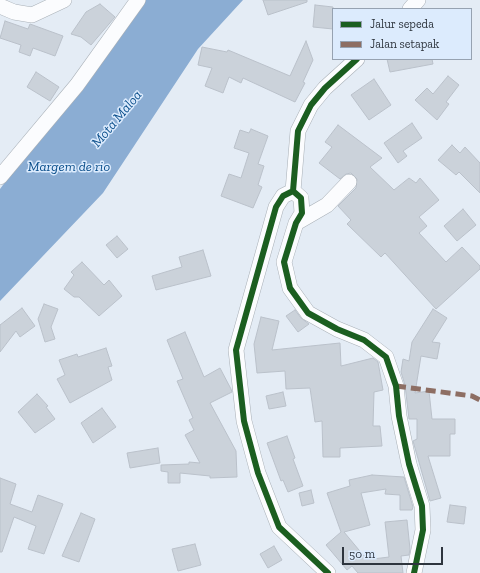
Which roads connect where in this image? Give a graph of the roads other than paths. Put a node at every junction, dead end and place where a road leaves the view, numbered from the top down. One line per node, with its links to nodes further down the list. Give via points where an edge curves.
1 (64, 0): 4 (street, via 32,15)
2 (138, 0): 7 (street, via 77,85)
3 (418, 0): 5 (street)
4 (0, 6)
5 (411, 8)
6 (357, 60): 9 (street, via 325,88 298,131)
7 (0, 177)
8 (349, 182): 10 (street, via 327,205)
9 (293, 191): 10 (street, via 301,198 302,213); 11 (street, via 283,196 276,207 236,350 244,422 258,473 278,527)
10 (296, 223): 12 (street, via 284,262 290,288 308,313 364,340 386,357 393,374 403,440 422,506 423,530)
11 (328, 573)
12 (414, 573)

